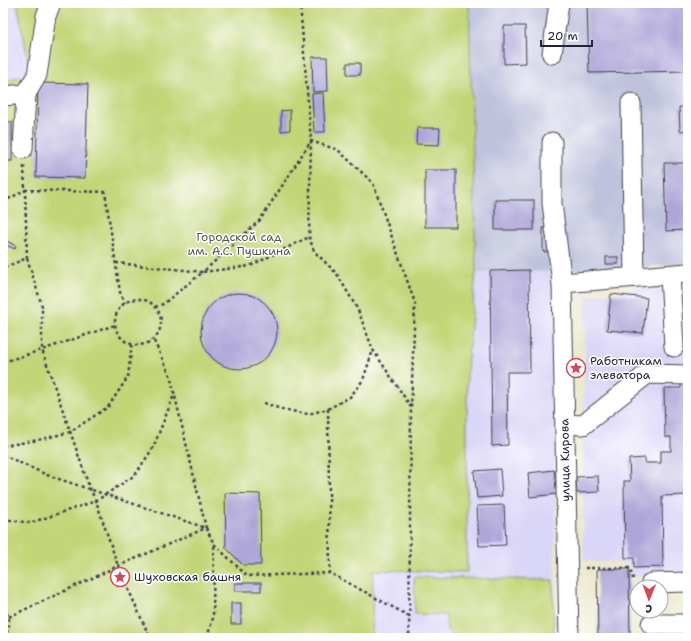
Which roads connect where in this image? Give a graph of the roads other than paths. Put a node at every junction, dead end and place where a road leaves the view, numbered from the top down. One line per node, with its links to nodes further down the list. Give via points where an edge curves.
1 (51, 3): 4 (street, via 46,16 37,75)
2 (559, 3): 3 (street)
3 (552, 54)
4 (26, 94): 5 (street); 8 (street)
5 (3, 96)
6 (631, 103): 10 (street)
7 (552, 142): 11 (street, улица Кирова, via 552,202)
8 (23, 148)
9 (679, 274): 10 (street); 12 (street)
10 (634, 277): 11 (street)
11 (562, 283): 14 (street, улица Кирова)
12 (674, 347)
13 (688, 376): 14 (street, via 648,374 583,425)
14 (565, 424): 19 (street, улица Кирова)
15 (688, 582): 16 (street)
16 (669, 583)
17 (651, 624): 18 (street)
18 (688, 624)
19 (569, 638)

